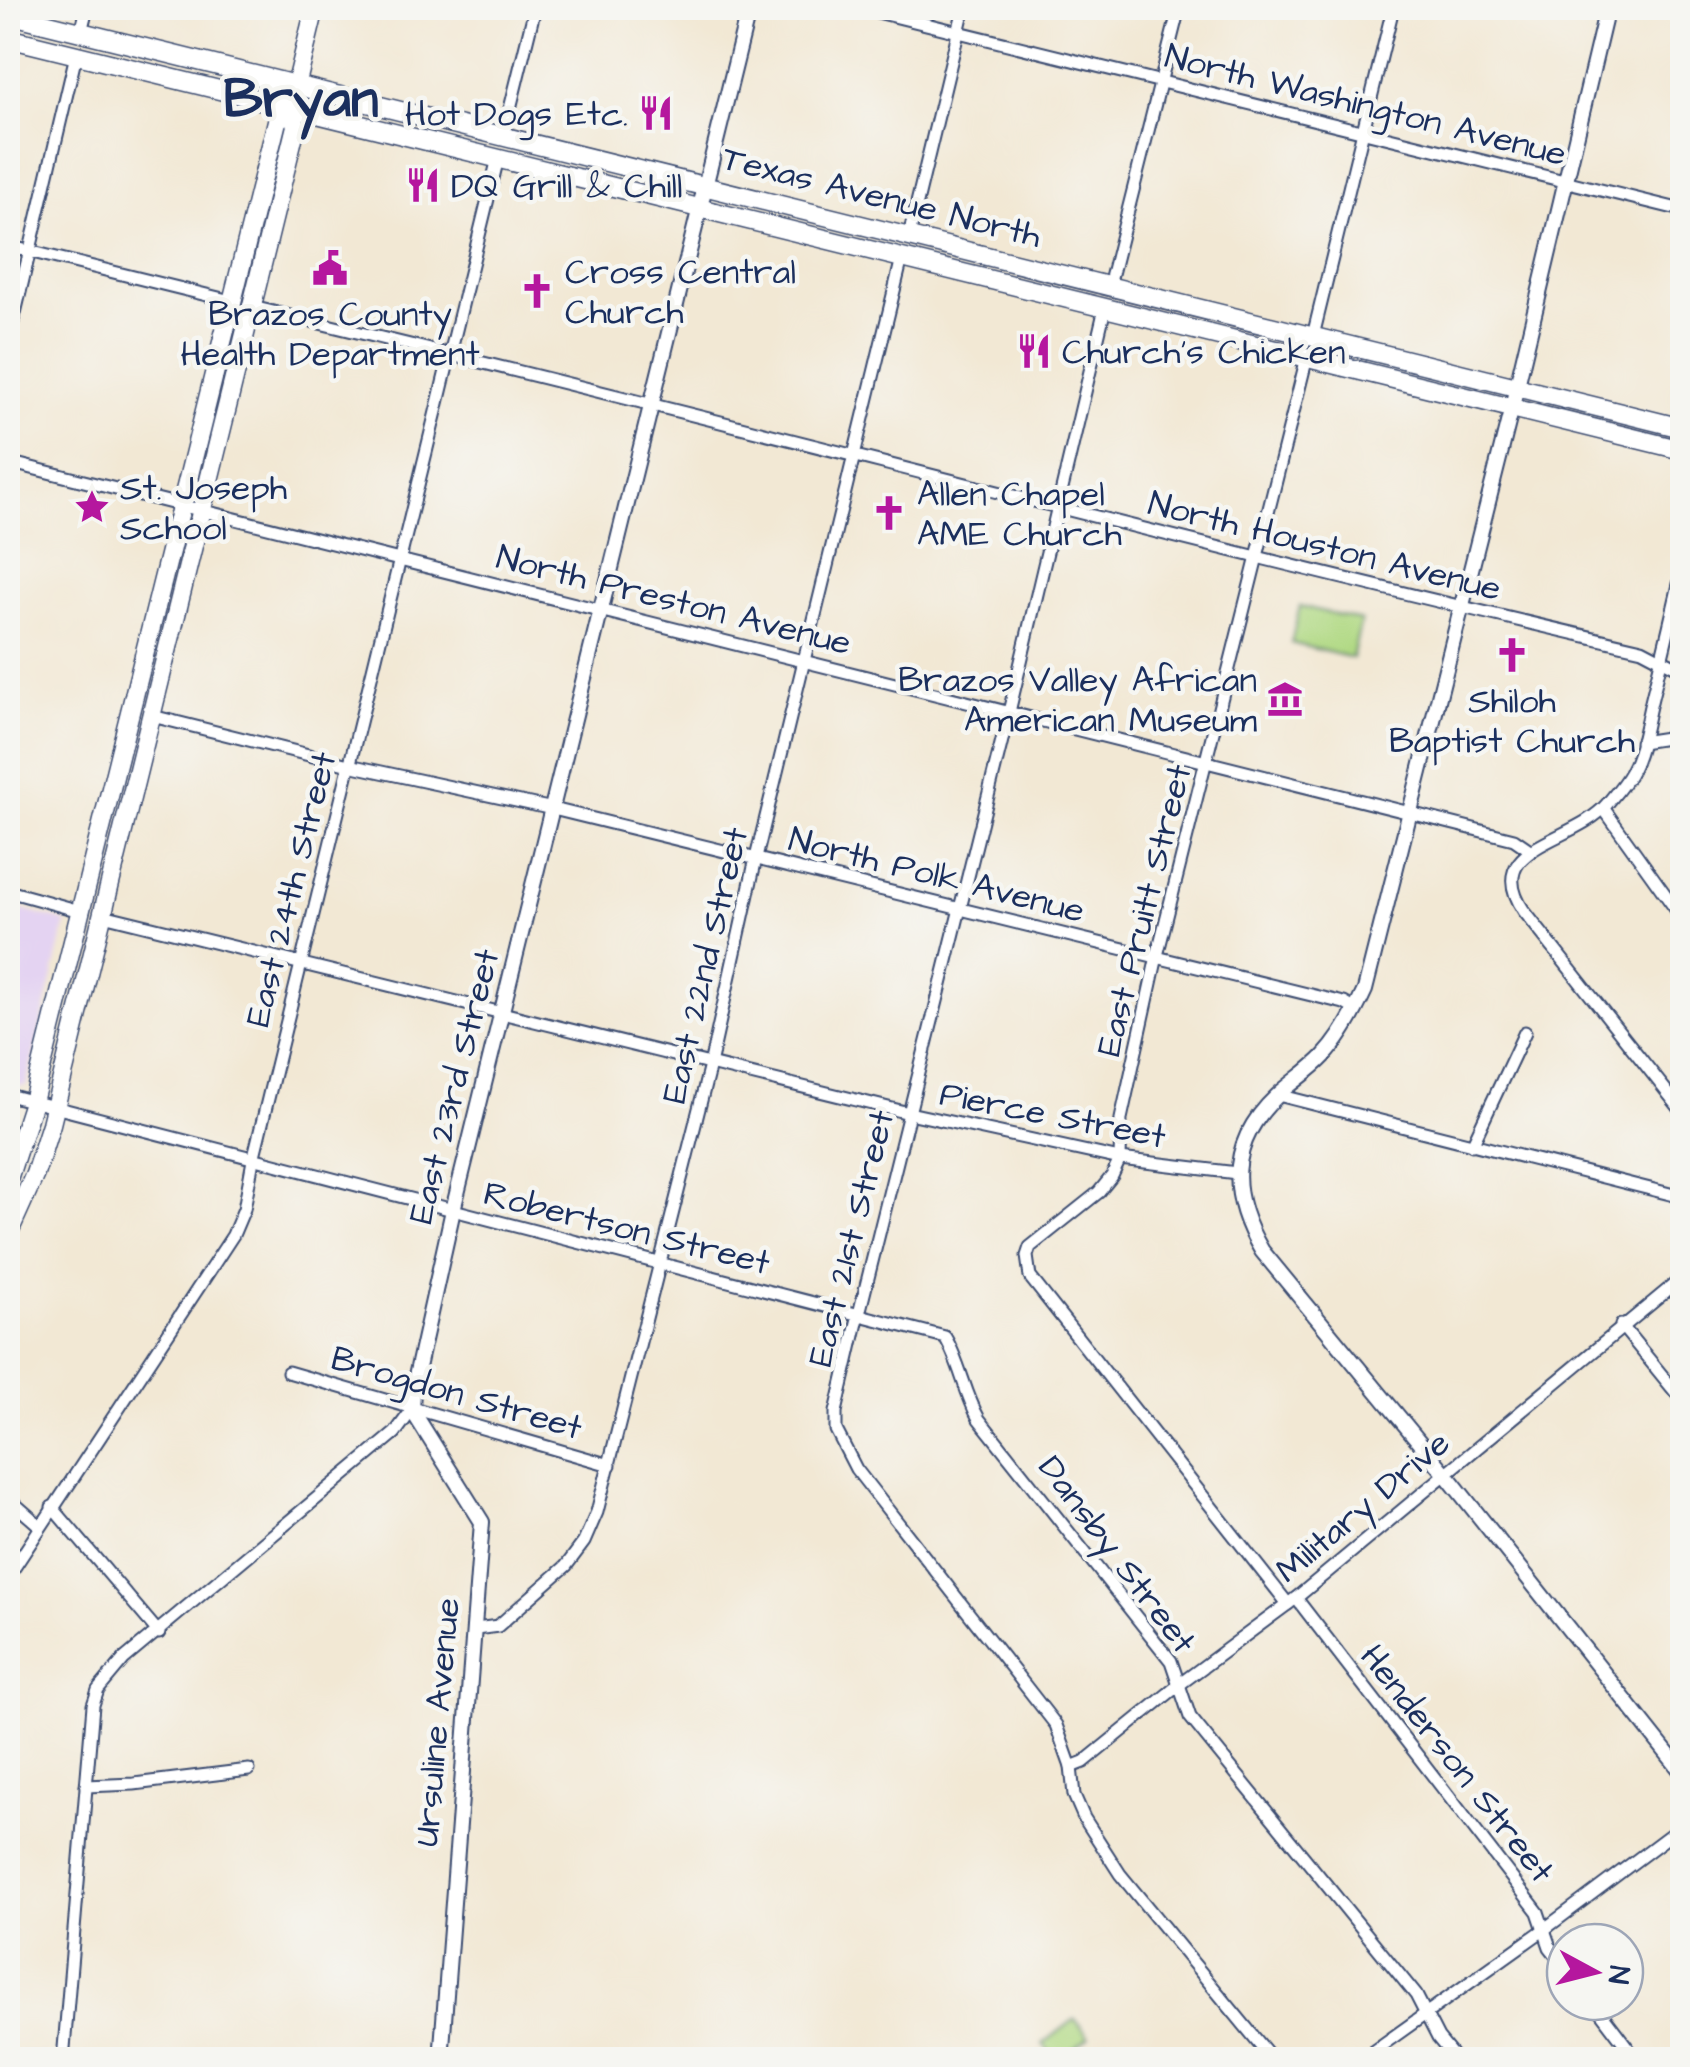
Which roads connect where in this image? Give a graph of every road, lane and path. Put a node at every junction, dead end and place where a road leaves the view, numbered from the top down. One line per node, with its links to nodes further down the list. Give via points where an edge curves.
1 (88, 8): 11 (street)
2 (314, 8): 16 (main road)
3 (535, 8): 19 (street)
4 (749, 8): 22 (street, East 23rd Street)
5 (860, 8): 12 (street, North Washington Avenue)
6 (964, 8): 12 (street)
7 (1179, 8): 15 (street)
8 (1393, 8): 18 (street)
9 (1608, 8): 21 (street)
10 (8, 14): 11 (main road, Texas Avenue North)
11 (81, 32): 16 (main road, Texas Avenue North)
12 (958, 32): 15 (street, North Washington Avenue); 25 (street)
13 (8, 38): 14 (main road, Texas Avenue North)
14 (76, 54): 17 (main road, Texas Avenue North); 27 (street)
15 (1162, 82): 18 (street, North Washington Avenue); 29 (street)
16 (296, 86): 17 (main road); 19 (main road, Texas Avenue North)
17 (291, 107): 20 (main road, Texas Avenue North); 30 (main road, via 276,121); 31 (main road, via 296,126)
18 (1364, 131): 21 (street, North Washington Avenue); 33 (street)
19 (503, 137): 22 (main road, Texas Avenue North)
20 (498, 158): 23 (main road, Texas Avenue North); 35 (street, East 24th Street)
21 (1566, 181): 24 (street, North Washington Avenue); 37 (street)
22 (704, 186): 23 (street, East 23rd Street); 25 (main road, Texas Avenue North)
23 (699, 207): 28 (main road, Texas Avenue North); 38 (street, East 23rd Street)
24 (1682, 210)
25 (908, 236): 29 (main road, Texas Avenue North)
26 (8, 246): 27 (street)
27 (29, 251): 30 (street); 34 (street)
28 (902, 258): 32 (main road, Texas Avenue North); 42 (street, East 22nd Street)
29 (1109, 286): 33 (main road, Texas Avenue North)
30 (231, 301): 44 (main road)
31 (252, 307): 35 (street, North Houston Avenue); 46 (main road)
32 (1105, 308): 36 (main road, Texas Avenue North); 45 (street, East 21st Street)
33 (1313, 336): 37 (main road, Texas Avenue North)
34 (8, 343)
35 (451, 354): 38 (street, North Houston Avenue); 48 (street, East 24th Street)
36 (1308, 357): 39 (main road, Texas Avenue North); 47 (street, East Pruitt Street)
37 (1517, 385): 39 (street); 40 (main road, Texas Avenue North)
38 (652, 404): 42 (street, North Houston Avenue); 51 (street, East 23rd Street)
39 (1512, 407): 41 (main road, Texas Avenue North); 50 (street)
40 (1682, 428)
41 (1682, 450)
42 (855, 456): 45 (street, North Houston Avenue); 53 (street, East 22nd Street)
43 (8, 462): 44 (street, North Preston Avenue)
44 (182, 504): 46 (street, North Preston Avenue); 68 (main road)
45 (1057, 505): 47 (street, North Houston Avenue); 55 (street, East 21st Street)
46 (202, 509): 48 (street, North Preston Avenue); 56 (main road)
47 (1258, 559): 50 (street, North Houston Avenue); 59 (street, East Pruitt Street)
48 (400, 560): 51 (street, North Preston Avenue); 60 (street, East 24th Street)
49 (1682, 571): 52 (street)
50 (1459, 607): 52 (street, North Houston Avenue); 63 (street)
51 (602, 608): 53 (street, North Preston Avenue); 61 (street, East 23rd Street)
52 (1662, 656): 54 (street, North Houston Avenue); 58 (street)
53 (807, 660): 55 (street, North Preston Avenue); 65 (street, East 22nd Street)
54 (1682, 670)
55 (1008, 712): 59 (street, North Preston Avenue); 67 (street, East 21st Street)
56 (152, 716): 60 (street, North Polk Avenue); 69 (main road)
57 (1682, 729): 58 (street)
58 (1641, 742): 62 (street, via 1632,771)
59 (1208, 760): 63 (street, North Preston Avenue); 71 (street, East Pruitt Street)
60 (350, 764): 61 (street, North Polk Avenue); 72 (street, East 24th Street)
61 (553, 809): 65 (street, North Polk Avenue); 74 (street, East 23rd Street)
62 (1604, 809): 64 (street); 70 (street)
63 (1410, 812): 64 (street, North Preston Avenue, via 1514,839); 73 (street)
64 (1530, 850): 81 (street, via 1512,874 1515,897)
65 (756, 858): 67 (street, North Polk Avenue); 76 (street, East 22nd Street)
66 (8, 892): 68 (street)
67 (959, 909): 71 (street, North Polk Avenue); 82 (street, East 21st Street)
68 (80, 911): 79 (main road)
69 (103, 915): 72 (street, Pierce Street); 80 (main road)
70 (1682, 918)
71 (1158, 956): 73 (street, North Polk Avenue); 84 (street, East Pruitt Street, via 1121,1119)
72 (300, 963): 74 (street, Pierce Street); 85 (street, East 24th Street)
73 (1356, 1010): 78 (street, via 1321,1060)
74 (502, 1012): 76 (street, Pierce Street); 89 (street, East 23rd Street)
75 (1525, 1032): 83 (street)
76 (710, 1065): 82 (street, Pierce Street); 91 (street, East 22nd Street)
77 (8, 1095): 79 (street, Robertson Street)
78 (1278, 1095): 83 (street); 86 (street, via 1256,1119)
79 (33, 1102): 80 (street, Robertson Street); 87 (main road)
80 (54, 1108): 85 (street, Robertson Street); 90 (main road)
81 (1682, 1111)
82 (909, 1113): 84 (street, Pierce Street); 93 (street, East 21st Street)
83 (1472, 1145): 88 (street)
84 (1120, 1159): 86 (street, Pierce Street); 104 (street, Henderson Street, via 1098,1192 1030,1246 1030,1278)
85 (252, 1160): 89 (street, Robertson Street); 101 (street, East 24th Street, via 233,1234)
86 (1237, 1173): 99 (street, via 1246,1224 1262,1251)
87 (8, 1179)
88 (1682, 1197)
89 (453, 1210): 91 (street, Robertson Street); 97 (street, East 23rd Street)
90 (8, 1234)
91 (660, 1265): 93 (street, Robertson Street); 98 (street, East 22nd Street)
92 (1682, 1278): 94 (street, Military Drive)
93 (858, 1314): 107 (street, Dansby Street, via 945,1337 979,1419 1171,1662); 108 (street, East 21st Street, via 836,1412 838,1440 1056,1725)
94 (1622, 1325): 96 (street); 99 (street, Military Drive)
95 (288, 1372): 97 (street, Brogdon Street)
96 (1682, 1400)
97 (412, 1410): 98 (street, Brogdon Street); 105 (street, Ursuline Avenue, via 482,1522); 106 (street, via 395,1433)
98 (610, 1465): 105 (street, East 22nd Street, via 584,1542 566,1566 498,1626)
99 (1444, 1472): 104 (street, Military Drive); 110 (street)
100 (8, 1498): 102 (street)
101 (52, 1508): 102 (street, East 24th Street); 106 (street)
102 (40, 1526): 103 (street, East 24th Street)
103 (8, 1577)
104 (1292, 1601): 107 (street, Military Drive); 113 (street, Henderson Street, via 1538,1912)
105 (476, 1629): 118 (street, Ursuline Avenue)
106 (159, 1632): 111 (street, via 98,1690)
107 (1180, 1684): 108 (street, Military Drive); 115 (street, Dansby Street, via 1190,1718)
108 (1071, 1767): 119 (street, East 21st Street, via 1084,1818 1120,1874)
109 (249, 1770): 111 (street)
110 (1682, 1772)
111 (86, 1786): 117 (street)
112 (1682, 1826): 113 (street)
113 (1542, 1931): 114 (street, Henderson Street); 115 (street)
114 (1545, 1936)
115 (1426, 2012): 120 (street); 121 (street, Dansby Street)
116 (1608, 2022): 122 (street)
117 (63, 2060)
118 (440, 2060)
119 (1273, 2060)
120 (1361, 2060)
121 (1456, 2060)
122 (1637, 2060)

